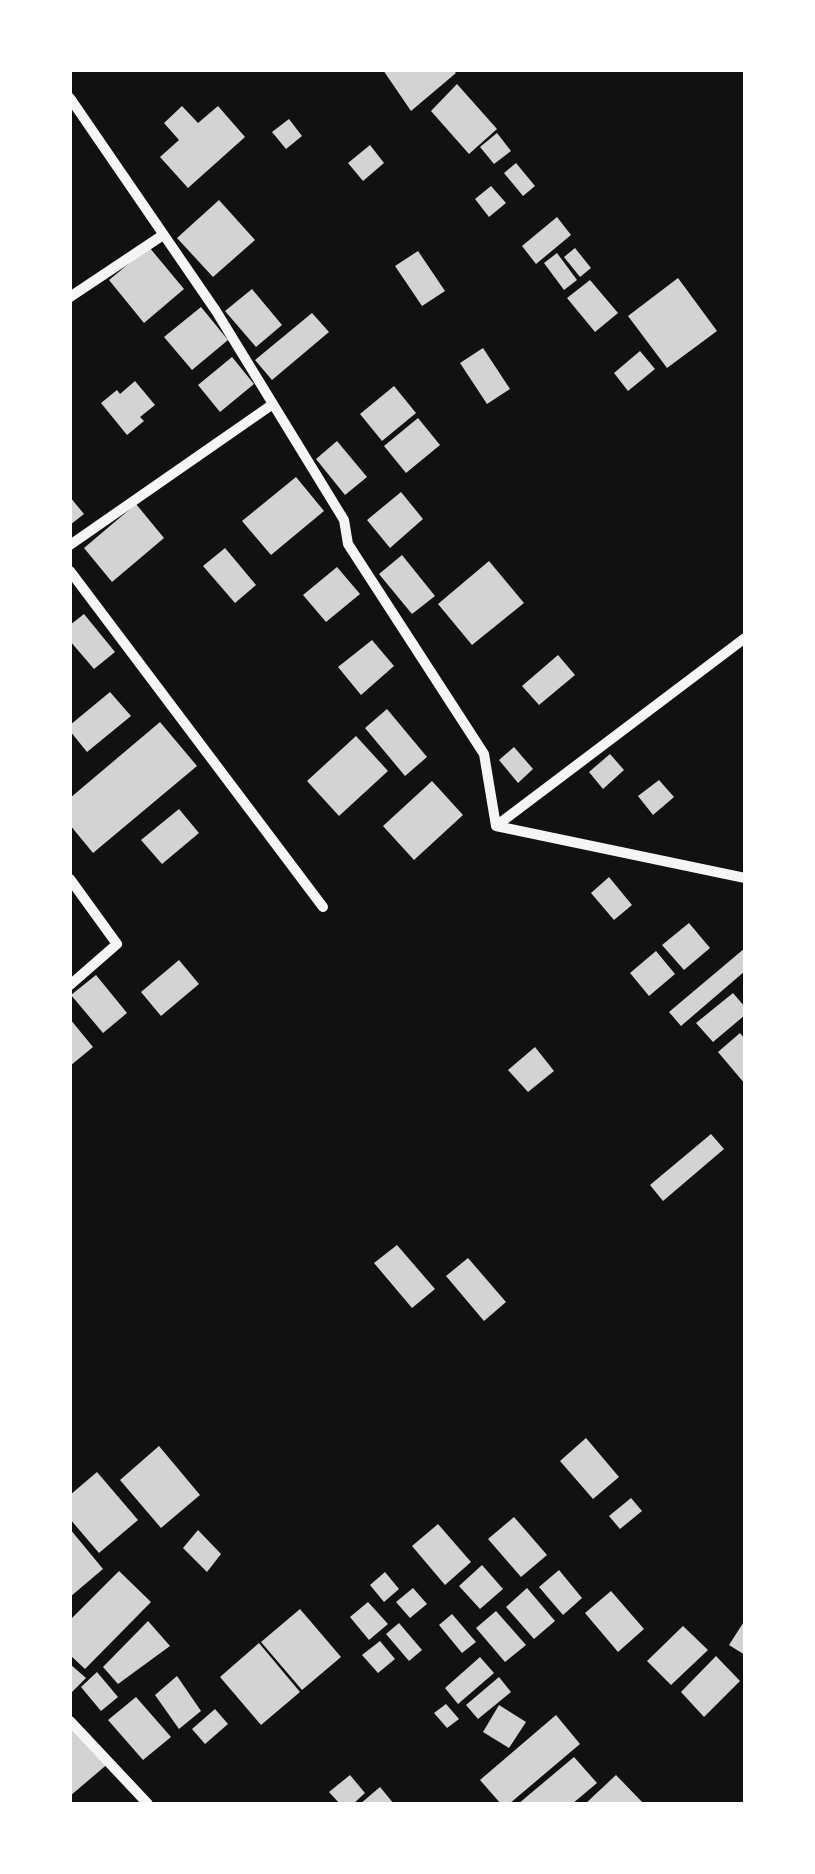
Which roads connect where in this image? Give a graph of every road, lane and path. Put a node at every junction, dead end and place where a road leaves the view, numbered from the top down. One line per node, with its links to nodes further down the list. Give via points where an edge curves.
1 (70, 98): 2 (street)
2 (163, 235): 3 (street); 4 (street)
3 (70, 297)
4 (273, 404): 5 (street); 8 (street, via 344,520 348,544 484,754)
5 (70, 545)
6 (70, 571): 11 (street)
7 (745, 638): 8 (street)
8 (496, 826): 9 (street)
9 (745, 878)
10 (70, 880): 12 (street, via 117,944)
11 (323, 907)
12 (70, 985)
13 (70, 1721): 14 (street)
14 (148, 1804)

